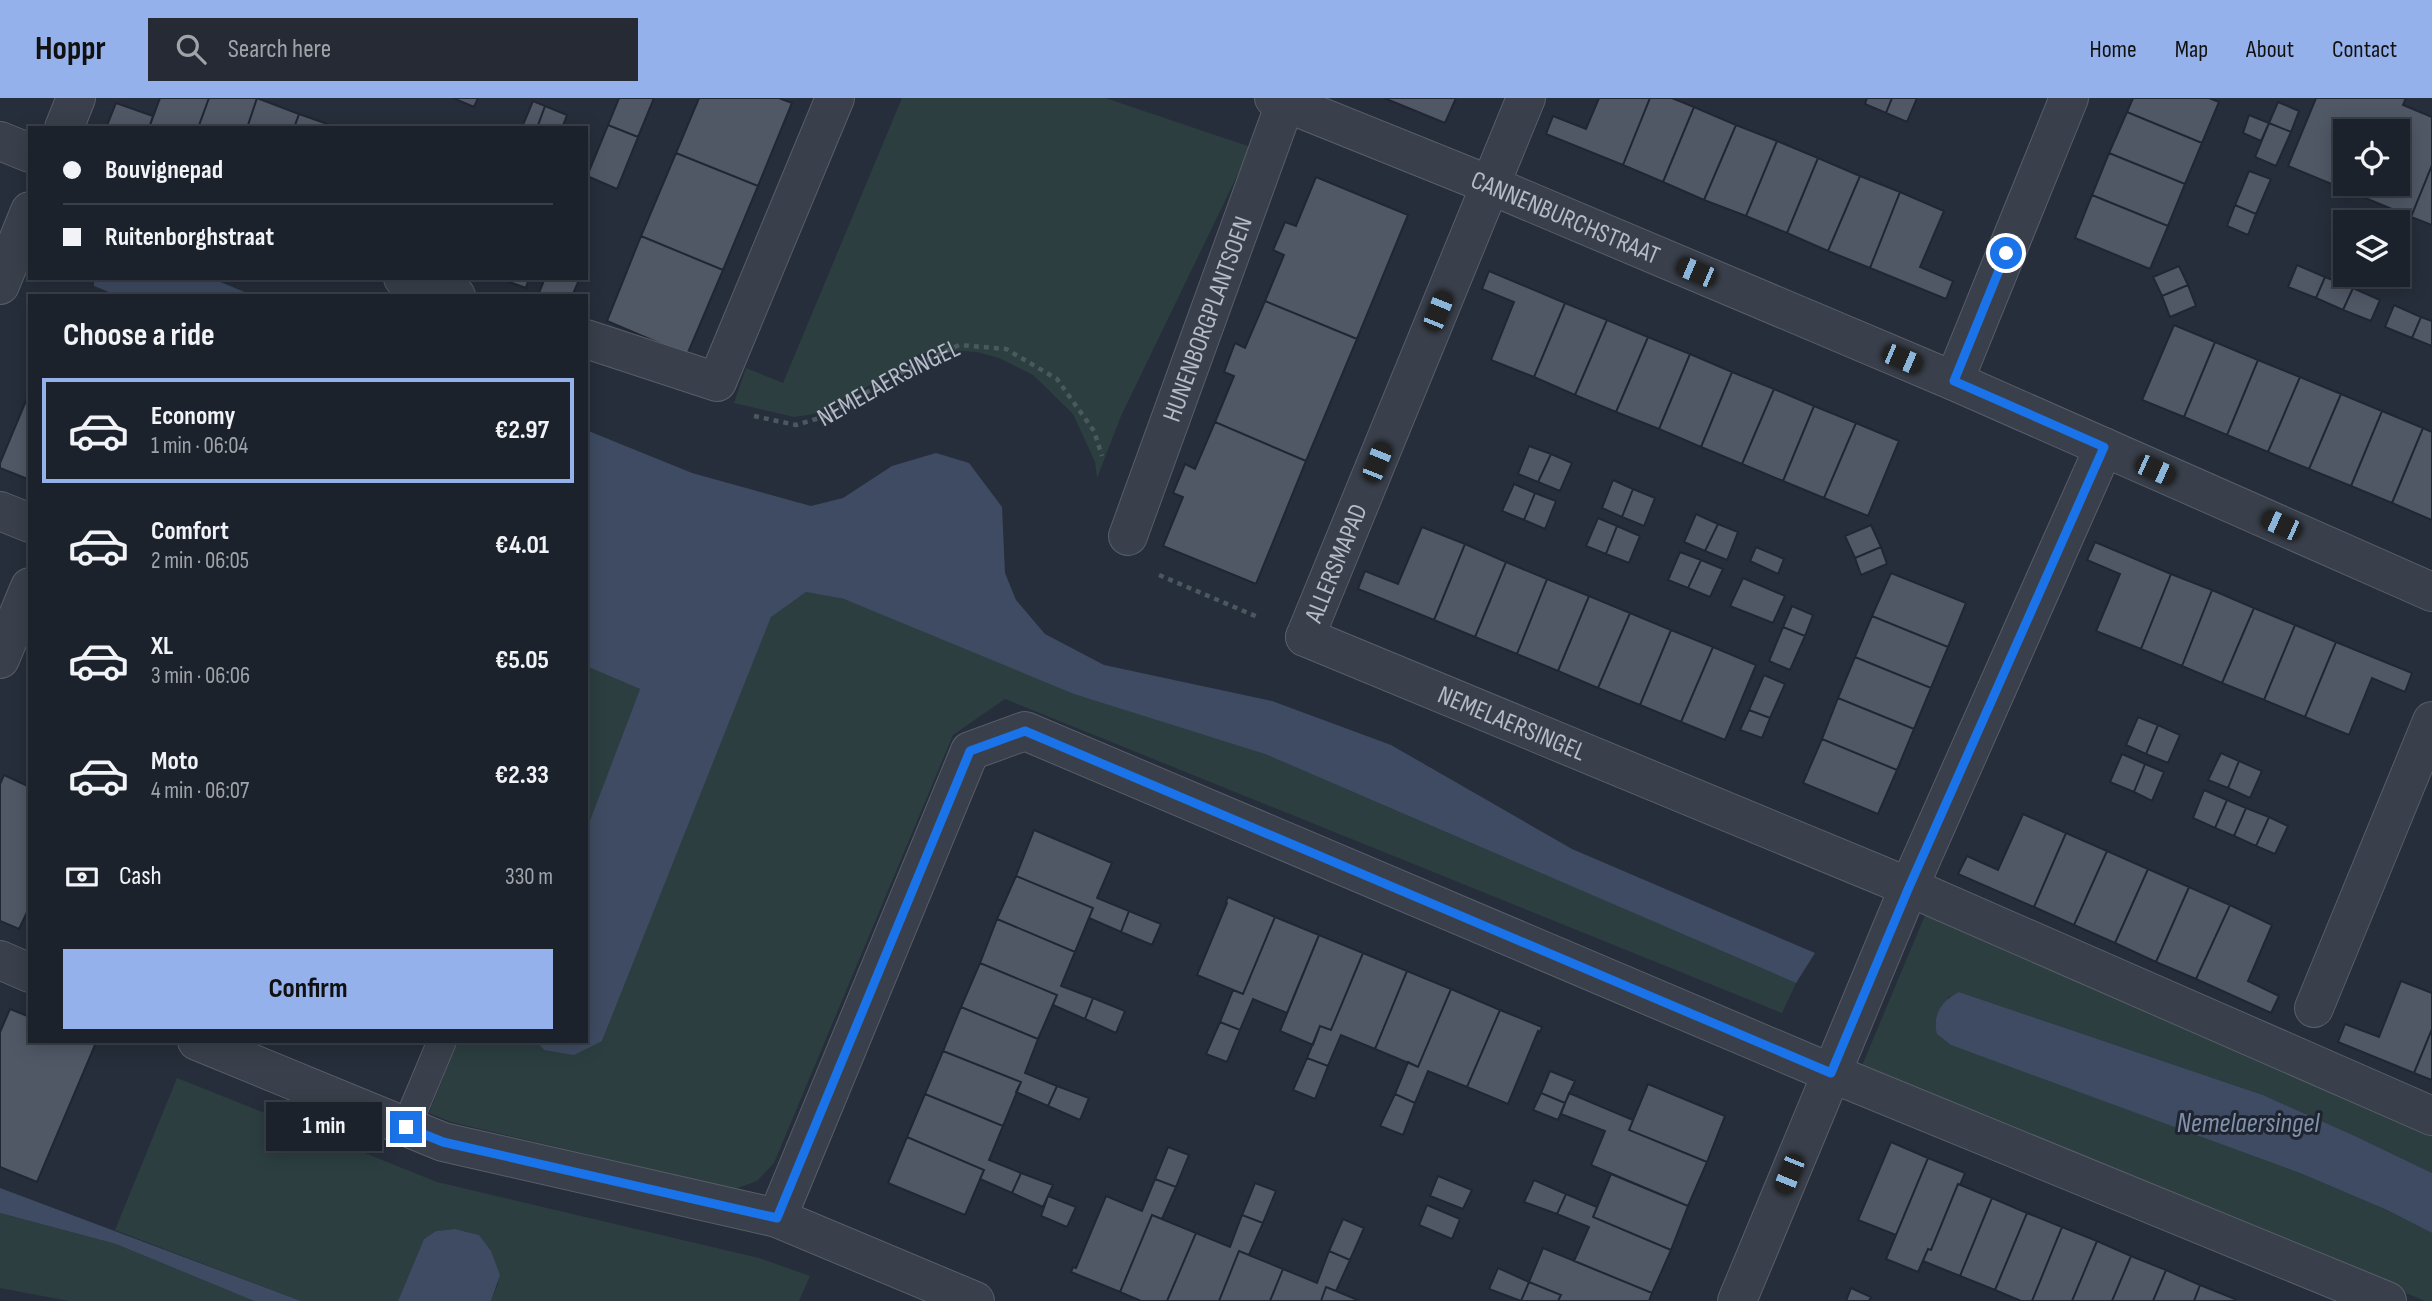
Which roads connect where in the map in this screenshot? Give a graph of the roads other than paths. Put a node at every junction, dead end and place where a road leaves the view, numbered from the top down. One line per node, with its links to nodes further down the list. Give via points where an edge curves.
1 (76, 98): 6 (street)
2 (835, 98): 14 (street, via 717,382)
3 (1526, 98): 9 (street, ALLERSMAPAD)
4 (2069, 98): 15 (street)
5 (1282, 99): 9 (street, CANNENBURCHSTRAAT); 19 (street, HUNENBORGPLANTSOEN)
6 (65, 126)
7 (0, 141): 8 (street)
8 (28, 152)
9 (1490, 186): 15 (street, CANNENBURCHSTRAAT); 22 (street, ALLERSMAPAD)
10 (28, 216): 12 (street)
11 (409, 280): 13 (street)
12 (0, 285)
13 (450, 294)
14 (588, 340)
15 (1954, 381): 16 (street, CANNENBURCHSTRAAT)
16 (2104, 447): 21 (street, CANNENBURCHSTRAAT); 25 (street)
17 (0, 511): 18 (street)
18 (28, 522)
19 (1128, 536)
20 (28, 591): 23 (street)
21 (2432, 592)
22 (1305, 637): 25 (street, NEMELAERSINGEL)
23 (0, 659)
24 (2432, 721): 28 (street)
25 (1909, 887): 31 (street); 32 (street, NEMELAERSINGEL)
26 (0, 961): 27 (street)
27 (28, 972)
28 (2314, 1008)
29 (202, 1043): 33 (street)
30 (441, 1043): 33 (lane)
31 (1831, 1073): 34 (street, via 1025,731 970,751); 36 (street); 37 (street)
32 (2432, 1116)
33 (406, 1127): 34 (street, via 443,1142)
34 (777, 1218): 35 (street)
35 (975, 1301)
36 (1737, 1301)
37 (2387, 1301)

